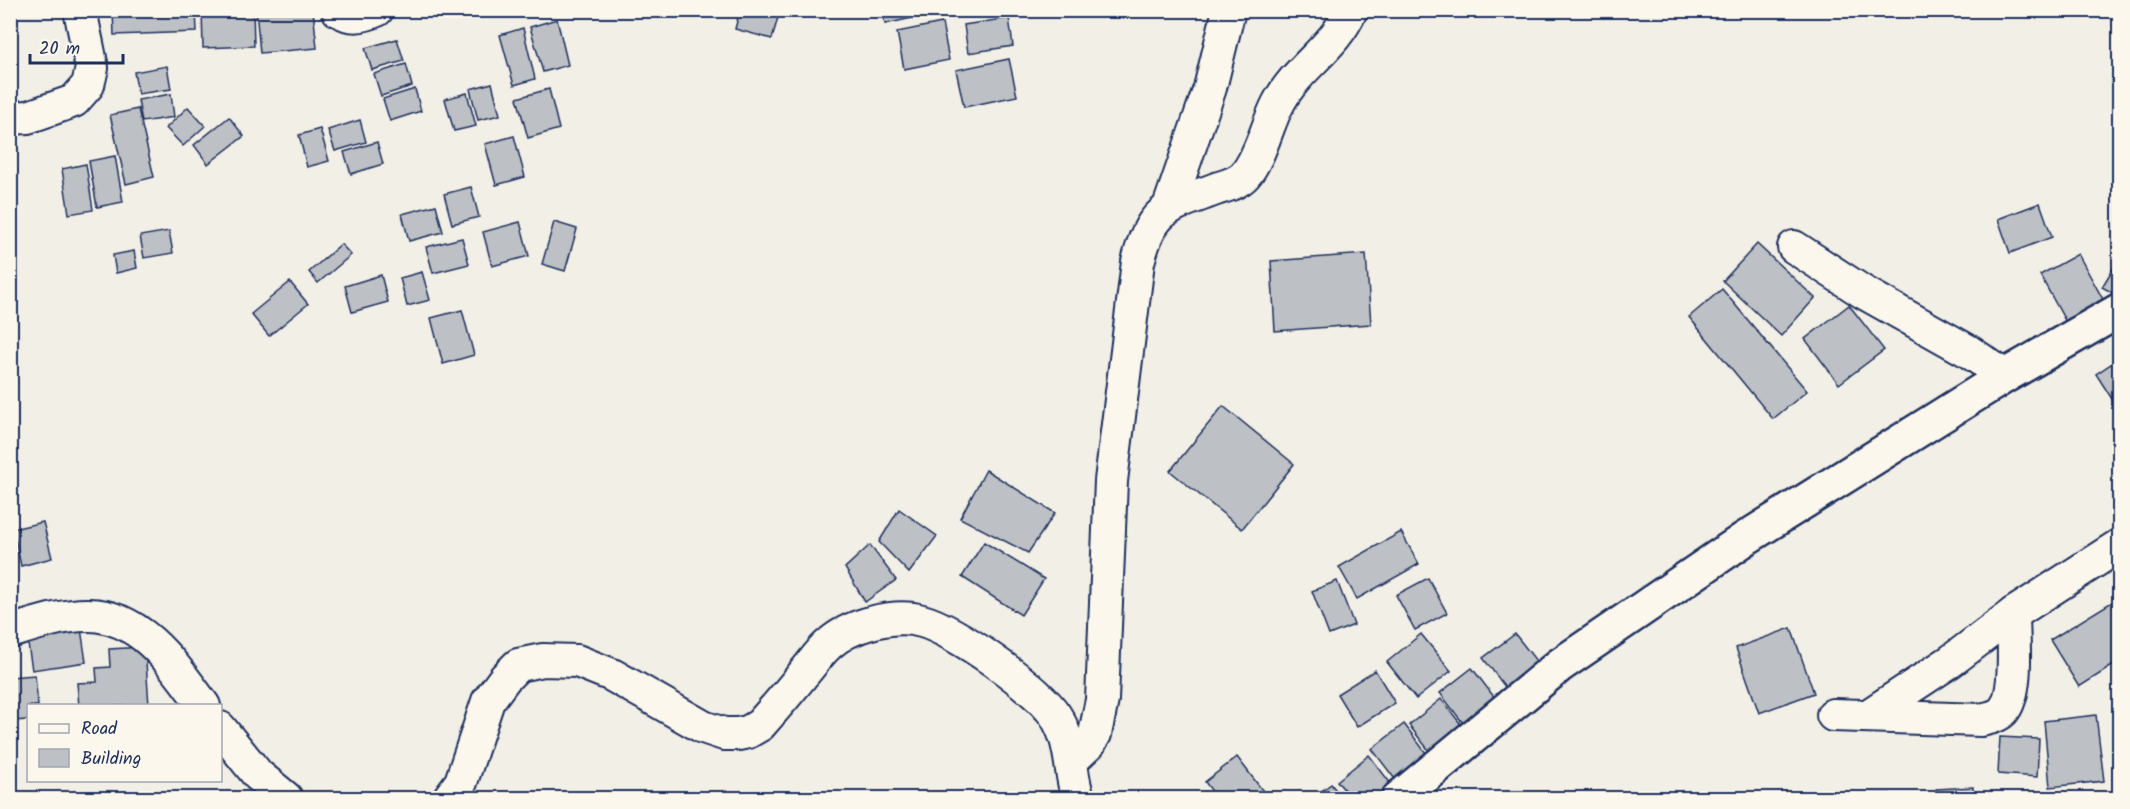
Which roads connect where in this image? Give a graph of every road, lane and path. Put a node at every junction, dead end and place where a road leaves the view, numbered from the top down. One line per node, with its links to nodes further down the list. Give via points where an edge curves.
1 (80, 10): 6 (street, via 92,68 88,85 74,101 28,117)
2 (338, 10): 3 (street, via 358,16)
3 (377, 10)
4 (1229, 10): 7 (street, via 1210,88)
5 (1351, 10): 7 (street, via 1336,36 1284,94 1244,177)
6 (10, 118)
7 (1169, 207): 18 (street, via 1145,237 1138,262 1111,481 1102,700 1095,734)
8 (1794, 247): 10 (street)
9 (2120, 310): 10 (street)
10 (2005, 376): 22 (street, via 1746,538 1560,665)
11 (2120, 545): 12 (street)
12 (2013, 614): 16 (street); 16 (street, via 2013,686 2006,706 1994,717 1981,720)
13 (10, 632): 14 (street, via 88,615 105,617 126,625 149,641 168,658)
14 (203, 704)
15 (1833, 715): 16 (street)
16 (1869, 715)
17 (222, 730): 19 (street, via 258,775)
18 (1072, 760): 20 (street, via 1065,732 1055,715 1037,694 1007,671 923,621 886,618 828,644 760,725 738,734 703,727 612,675 577,661 543,660 518,665 488,700 461,782); 21 (street)
19 (285, 798)
20 (449, 798)
21 (1078, 798)
22 (1399, 798)

